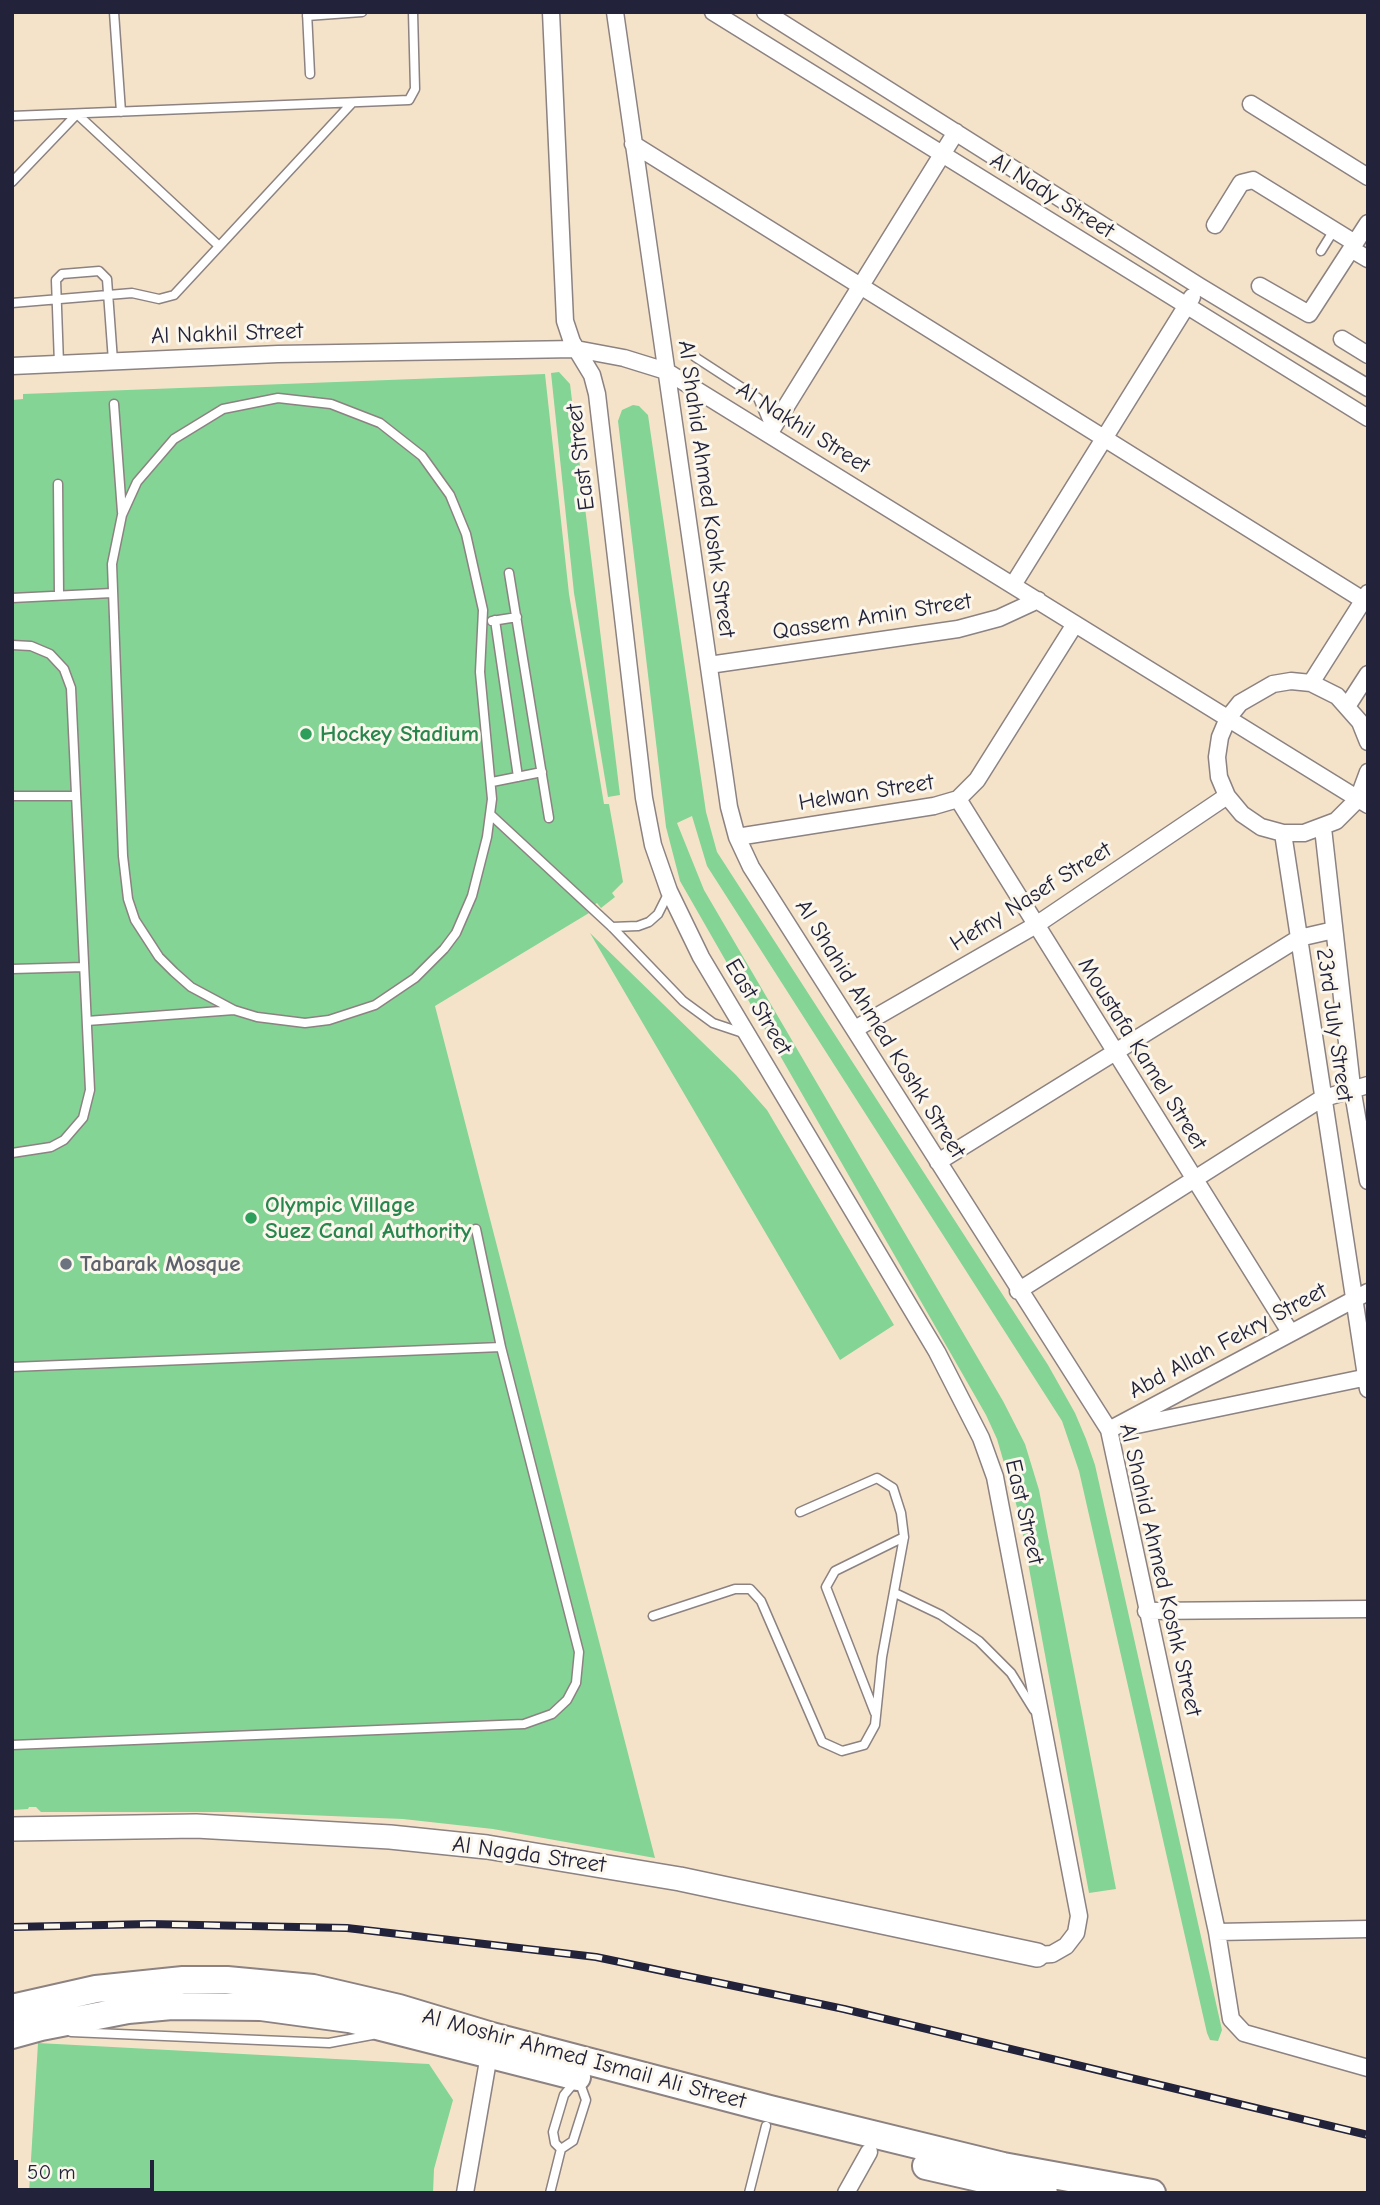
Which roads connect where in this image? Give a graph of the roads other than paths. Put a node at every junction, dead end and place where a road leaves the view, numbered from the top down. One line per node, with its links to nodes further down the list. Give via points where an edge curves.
1 (114, 12): 13 (lane)
2 (362, 12): 8 (lane)
3 (413, 12): 11 (lane, via 413,98)
4 (551, 12): 37 (street, East Street, via 565,321)
5 (615, 12): 17 (street, Al Shahid Ahmed Koshk Street)
6 (713, 12): 18 (street, Al Nady Street)
7 (765, 12): 16 (street, Al Nady Street)
8 (345, 13): 9 (lane)
9 (307, 14): 10 (lane)
10 (310, 74)
11 (352, 103): 13 (lane); 24 (lane)
12 (1251, 104): 19 (street)
13 (121, 112): 14 (lane)
14 (77, 114): 15 (lane); 20 (lane); 24 (lane)
15 (12, 116)
16 (956, 132): 18 (street); 28 (street, Al Nady Street)
17 (633, 144): 30 (street); 44 (street, Al Shahid Ahmed Koshk Street)
18 (942, 155): 30 (street); 34 (street, Al Nady Street)
19 (1368, 177)
20 (12, 182)
21 (1368, 223): 25 (street)
22 (1215, 225): 23 (street, via 1241,183 1249,180)
23 (1334, 230): 25 (street); 26 (lane)
24 (219, 246): 31 (lane, via 174,295 159,299 138,293)
25 (1353, 246): 27 (street); 29 (street, via 1309,314)
26 (1321, 251)
27 (1368, 259)
28 (1199, 286): 34 (street); 36 (street, Al Nady Street)
29 (1260, 286)
30 (860, 287): 48 (street); 49 (street)
31 (108, 295): 32 (lane); 32 (lane, via 102,272 62,274 56,283); 40 (lane)
32 (57, 300): 33 (lane); 41 (lane)
33 (12, 303)
34 (1186, 306): 43 (street, Al Nady Street); 49 (street)
35 (1342, 339): 38 (street)
36 (1300, 347): 43 (street); 45 (street, Al Nady Street)
37 (576, 349): 40 (street, Al Nakhil Street); 44 (street, Al Nakhil Street); 84 (street, East Street, via 592,375 597,394 645,810)
38 (1368, 355)
39 (695, 357): 48 (lane, via 758,398 769,419)
40 (113, 362): 41 (street, Al Nakhil Street)
41 (59, 364): 42 (street, Al Nakhil Street)
42 (12, 366)
43 (1287, 369): 47 (street, Al Nady Street)
44 (666, 371): 48 (street, Al Nakhil Street); 64 (street, Al Shahid Ahmed Koshk Street)
45 (1368, 388)
46 (114, 404): 51 (lane)
47 (1368, 418)
48 (769, 433): 53 (street, Al Nakhil Street)
49 (1104, 439): 53 (street); 57 (street)
50 (58, 484): 55 (lane)
51 (122, 515): 54 (lane, via 112,564); 61 (lane, via 153,459 197,422 223,409 278,398 331,404 380,423 422,456 439,477 466,534)
52 (509, 573): 59 (lane)
53 (1013, 585): 58 (street, Al Nakhil Street)
54 (112, 593): 55 (lane); 91 (lane, via 128,899 135,920 159,957 191,987)
55 (59, 595): 56 (lane)
56 (12, 598)
57 (1366, 599): 66 (street)
58 (1038, 600): 62 (street, Al Nakhil Street); 64 (street, Qassem Amin Street, via 999,618 958,629)
59 (517, 617): 60 (lane); 70 (lane)
60 (495, 620): 61 (lane); 72 (lane)
61 (484, 622): 73 (lane, via 480,672)
62 (1075, 624): 68 (street, Al Nakhil Street); 77 (street, Helwan Street, via 977,780)
63 (12, 645): 75 (lane, via 50,654 68,678)
64 (709, 665): 83 (street, Al Shahid Ahmed Koshk Street)
65 (1368, 674): 67 (street)
66 (1311, 683): 67 (street); 68 (street, via 1291,681 1264,688 1240,703)
67 (1349, 705): 69 (street)
68 (1228, 718): 76 (street, via 1217,757); 78 (street, Al Nakhil Street)
69 (1368, 742)
70 (542, 772): 72 (lane); 80 (lane)
71 (1368, 772): 78 (street)
72 (518, 777): 73 (lane)
73 (492, 782): 79 (lane)
74 (12, 796): 75 (lane)
75 (76, 796): 89 (lane)
76 (1227, 796): 82 (street, via 1252,821); 85 (street, Hefny Nasef Street)
77 (958, 799): 83 (street, Helwan Street); 85 (street, Moustafa Kamel Street)
78 (1363, 802): 81 (street)
79 (491, 815): 86 (lane); 91 (lane, via 472,895 456,933 431,965 396,993 353,1014 317,1021 281,1022)
80 (549, 818)
81 (1323, 828): 82 (street); 87 (street, 23rd July Street)
82 (1283, 833): 88 (street, 23rd July Street)
83 (737, 837): 93 (street, Al Shahid Ahmed Koshk Street, via 751,867)
84 (669, 891): 86 (lane, via 665,904 649,922); 94 (street, East Street)
85 (1036, 925): 93 (street, Hefny Nasef Street); 95 (street, Moustafa Kamel Street)
86 (612, 928): 94 (lane, via 697,1013)
87 (1334, 930): 88 (street); 96 (street, 23rd July Street)
88 (1299, 938): 95 (street); 97 (street, 23rd July Street)
89 (84, 967): 90 (lane); 92 (lane)
90 (12, 968)
91 (234, 1010): 92 (lane)
92 (86, 1021): 98 (lane, via 90,1090 83,1118 64,1140 51,1147)
93 (855, 1029): 99 (street, Al Shahid Ahmed Koshk Street)
94 (747, 1035): 117 (street, East Street, via 937,1352 981,1437 1007,1526)
95 (1115, 1054): 99 (street); 100 (street, Moustafa Kamel Street)
96 (1360, 1086): 97 (street); 101 (street, 23rd July Street)
97 (1321, 1099): 100 (street); 104 (street, 23rd July Street)
98 (12, 1153)
99 (938, 1162): 103 (street, Al Shahid Ahmed Koshk Street)
100 (1194, 1181): 103 (street); 105 (street, Moustafa Kamel Street)
101 (1368, 1181)
102 (476, 1229): 106 (lane)
103 (1018, 1291): 109 (street, Al Shahid Ahmed Koshk Street)
104 (1361, 1296): 105 (street, Abd Allah Fekry Street); 108 (street, 23rd July Street)
105 (1290, 1332): 109 (street, Abd Allah Fekry Street)
106 (501, 1348): 107 (lane); 118 (lane, via 579,1651 576,1683 552,1714 524,1724)
107 (12, 1367)
108 (1367, 1381): 109 (street)
109 (1109, 1430): 114 (street, Al Shahid Ahmed Koshk Street)
110 (800, 1512): 111 (lane, via 870,1479 883,1479 893,1488)
111 (904, 1537): 112 (lane); 116 (lane, via 835,1571 826,1587)
112 (895, 1593): 116 (lane); 117 (lane, via 961,1627 988,1648 1025,1692)
113 (1368, 1609): 114 (street)
114 (1146, 1611): 121 (street, Al Shahid Ahmed Koshk Street)
115 (653, 1616): 116 (lane, via 735,1589 750,1589 761,1601 822,1742 831,1749 854,1750 871,1736)
116 (876, 1716)
117 (1045, 1732): 122 (street, East Street, via 1079,1916 1076,1933 1066,1946)
118 (12, 1745)
119 (12, 1829): 122 (street, Al Nagda Street, via 210,1826 487,1847 680,1879)
120 (1368, 1929): 121 (street)
121 (1217, 1931): 126 (street, Al Shahid Ahmed Koshk Street, via 1228,2010 1236,2027 1254,2037)
122 (1037, 1955)
123 (12, 2008): 125 (main road, Al Moshir Ahmed Ismail Ali Street, via 139,1983 227,1980 356,1997)
124 (12, 2035): 125 (main road, Al Moshir Ahmed Ismail Ali Street, via 128,2010 216,2005 305,2011)
125 (490, 2045): 127 (main road, Al Moshir Ahmed Ismail Ali Street); 132 (street)
126 (1368, 2068)
127 (580, 2069): 128 (main road, Al Moshir Ahmed Ismail Ali Street); 129 (lane, via 564,2095 553,2132); 129 (lane, via 586,2100 573,2141)
128 (768, 2118): 130 (main road, Al Moshir Ahmed Ismail Ali Street); 131 (main road, Al Moshir Ahmed Ismail Ali Street); 134 (lane)
129 (561, 2149): 133 (lane)
130 (869, 2152): 131 (main road, Al Moshir Ahmed Ismail Ali Street); 135 (street)
131 (1046, 2187): 136 (main road, Al Moshir Ahmed Ismail Ali Street)
132 (465, 2193)
133 (551, 2193)
134 (749, 2193)
135 (846, 2193)
136 (1152, 2193)

